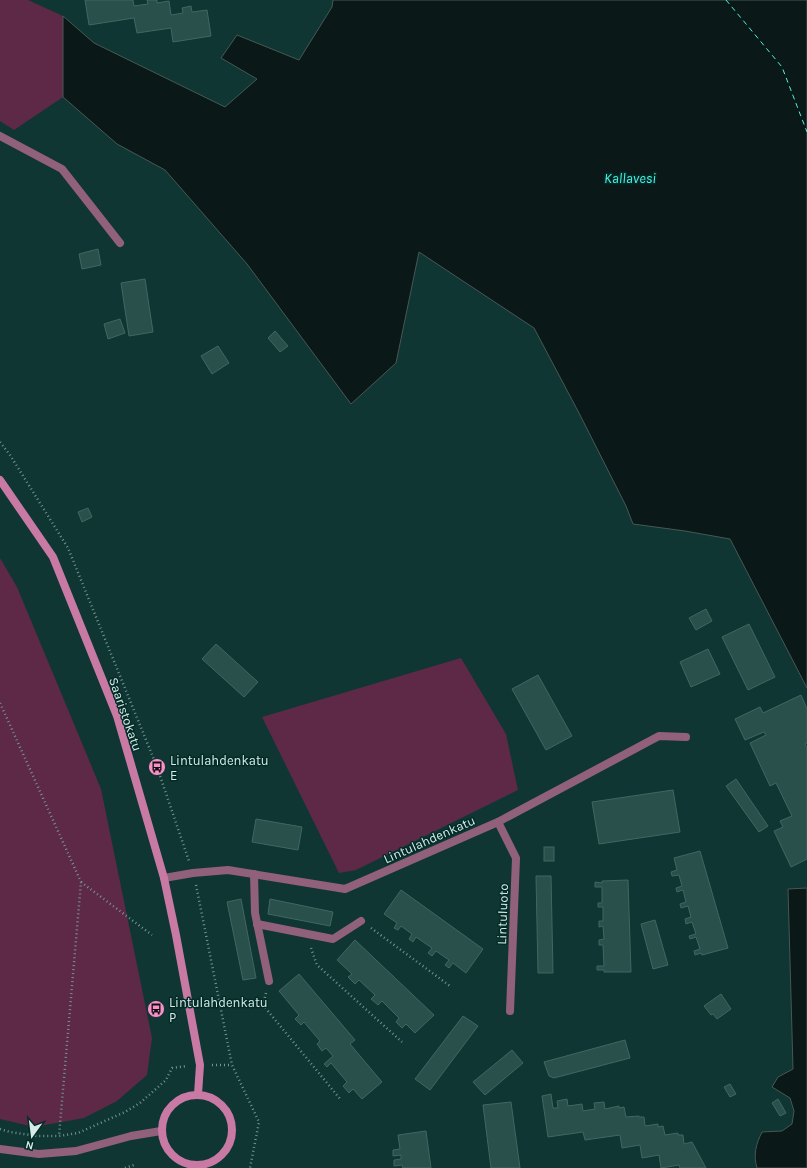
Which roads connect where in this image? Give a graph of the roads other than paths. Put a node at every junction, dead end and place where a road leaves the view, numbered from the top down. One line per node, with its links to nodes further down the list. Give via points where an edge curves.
1 (0, 136): 2 (street, via 62,169)
2 (120, 243)
3 (0, 480): 7 (main road, Saaristokatu, via 53,557 117,716)
4 (686, 737): 5 (street, Lintulahdenkatu, via 659,736)
5 (498, 822): 6 (street, Lintulahdenkatu, via 345,889); 11 (street, Lintuluoto, via 516,858)
6 (254, 874): 7 (street, Lintulahdenkatu, via 228,870); 9 (street)
7 (164, 878): 12 (main road, Saaristokatu, via 200,1065)
8 (361, 921): 9 (street, via 333,939)
9 (257, 924): 10 (street)
10 (269, 981)
11 (510, 1011)
12 (198, 1094): 13 (main road, via 176,1100 165,1114); 15 (main road, via 210,1096 220,1102 232,1121 230,1144 215,1161)
13 (161, 1131): 14 (street, via 131,1136 76,1151 39,1154); 15 (main road, via 163,1141 175,1158 184,1163)
14 (0, 1149)
15 (205, 1166)

